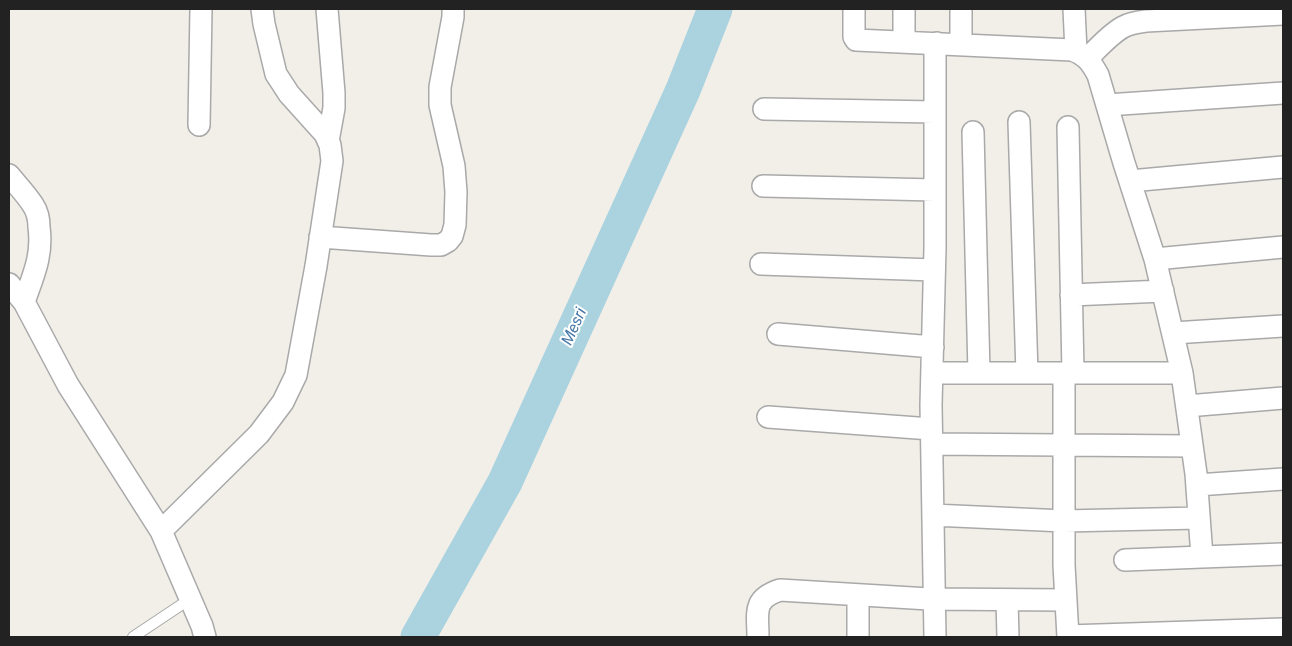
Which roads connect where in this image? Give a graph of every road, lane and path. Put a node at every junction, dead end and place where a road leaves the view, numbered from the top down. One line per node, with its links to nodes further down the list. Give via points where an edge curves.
1 (201, 9): 19 (street)
2 (262, 9): 22 (street, via 276,74)
3 (327, 9): 22 (street, via 334,93)
4 (452, 9): 28 (street, via 440,87 440,105 454,166 456,225 452,236 440,245)
5 (854, 9): 10 (street, via 856,40)
6 (904, 9): 10 (street)
7 (961, 9): 12 (street)
8 (1074, 9): 13 (street)
9 (1283, 14): 13 (street, via 1133,23)
10 (904, 42): 11 (street)
11 (937, 43): 12 (street); 17 (street)
12 (961, 44): 13 (street, via 1072,50)
13 (1081, 55): 15 (street, via 1091,62 1098,75)
14 (1283, 93): 15 (street)
15 (1107, 105): 25 (street)
16 (764, 109): 17 (street)
17 (935, 112): 27 (street)
18 (1019, 122): 43 (street)
19 (199, 126)
20 (1068, 127): 35 (street)
21 (973, 132): 42 (street)
22 (328, 141): 28 (street, via 332,161)
23 (1283, 167): 25 (street)
24 (9, 175): 36 (street, via 34,207 39,222 40,254)
25 (1130, 181): 30 (street)
26 (763, 186): 27 (street)
27 (935, 190): 32 (street)
28 (320, 237): 57 (street, via 296,375 283,402 259,434)
29 (1283, 247): 30 (street)
30 (1155, 259): 34 (street)
31 (761, 264): 32 (street)
32 (934, 270): 40 (street)
33 (9, 284): 36 (street)
34 (1163, 291): 35 (street); 38 (street)
35 (1071, 295): 44 (street)
36 (24, 302): 57 (street, via 68,385)
37 (1283, 326): 38 (street)
38 (1173, 333): 45 (street)
39 (778, 334): 40 (street)
40 (932, 347): 41 (street)
41 (932, 373): 42 (street); 49 (street)
42 (979, 373): 43 (street)
43 (1027, 373): 44 (street)
44 (1068, 373): 45 (street); 50 (street)
45 (1182, 374): 47 (street)
46 (1283, 398): 47 (street)
47 (1187, 406): 51 (street)
48 (768, 417): 49 (street)
49 (932, 436): 50 (street); 54 (street)
50 (1064, 445): 51 (street); 56 (street)
51 (1192, 446): 53 (street)
52 (1283, 479): 53 (street)
53 (1196, 485): 55 (street)
54 (933, 515): 56 (street); 63 (street)
55 (1199, 518): 56 (street); 59 (street)
56 (1064, 521): 65 (street)
57 (160, 531): 62 (street)
58 (1283, 554): 59 (street)
59 (1202, 557): 60 (street)
60 (1125, 560)
61 (858, 594): 63 (street); 70 (street, via 780,590 771,593 762,599 758,608); 71 (street)
62 (190, 599): 67 (street); 69 (lane)
63 (934, 599): 64 (street); 72 (street)
64 (1007, 600): 65 (street); 73 (street)
65 (1066, 600): 74 (street)
66 (1283, 629): 68 (street)
67 (203, 632)
68 (1217, 634): 74 (street)
69 (133, 637)
70 (758, 637)
71 (858, 637)
72 (934, 637)
73 (1008, 637)
74 (1068, 637)

